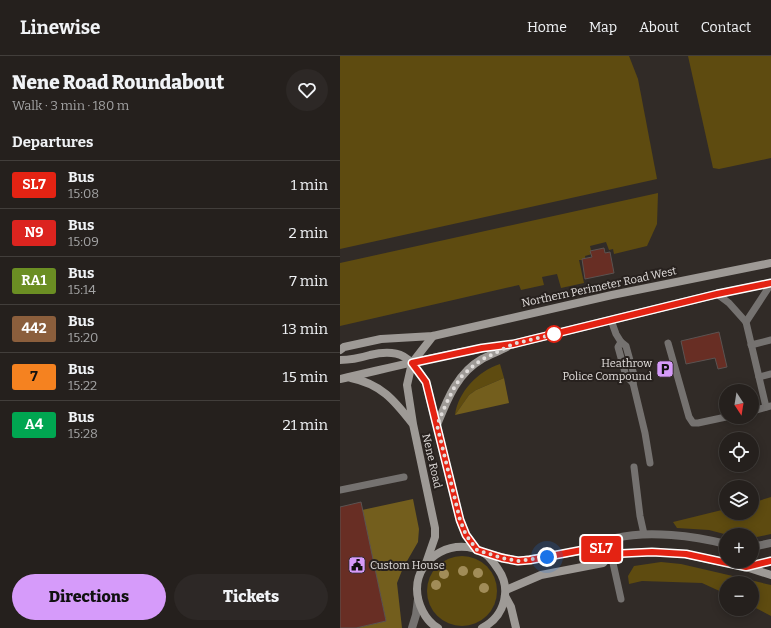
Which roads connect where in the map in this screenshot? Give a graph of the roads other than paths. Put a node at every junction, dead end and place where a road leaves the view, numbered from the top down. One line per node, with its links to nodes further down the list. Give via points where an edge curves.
1 (771, 263): 6 (street, Northern Perimeter Road West, via 612,294)
2 (771, 284): 3 (street); 5 (lane)
3 (717, 294): 4 (street); 5 (lane)
4 (611, 320): 9 (street); 21 (lane, via 621,342 618,347 626,376 633,383)
5 (746, 322): 10 (lane)
6 (433, 336): 11 (street, Northern Perimeter Road West, via 381,339); 13 (street, Nene Road)
7 (771, 340): 10 (lane)
8 (668, 343): 18 (lane, via 689,417 693,423)
9 (513, 344): 13 (street); 20 (street, Nene Road, via 481,360 462,376)
10 (751, 345): 15 (lane)
11 (340, 350)
12 (340, 360): 13 (street, via 394,353)
13 (412, 363): 16 (street); 19 (street, Nene Road, via 407,385); 20 (street, Nene Road, via 426,382)
14 (771, 374): 15 (lane)
15 (759, 377): 17 (lane)
16 (344, 378): 19 (street, via 365,381 387,393)
17 (768, 407)
18 (719, 418)
19 (413, 424): 34 (street, Nene Road, via 435,528 435,537)
20 (437, 425): 30 (street, Nene Road, via 460,520 466,535)
21 (650, 464)
22 (634, 467): 25 (lane)
23 (404, 477): 24 (lane)
24 (340, 490)
25 (644, 534): 26 (street, via 703,538); 29 (street, via 616,538)
26 (719, 542)
27 (771, 543): 28 (street)
28 (759, 545)
29 (582, 550): 30 (street, via 518,561); 31 (street, via 600,548)
30 (481, 552): 34 (street, via 455,547 439,552); 38 (street, Nene Road, via 491,558 501,572)
31 (611, 554): 33 (street, via 652,552 680,554); 38 (street, via 603,562 541,575); 40 (lane)
32 (771, 561): 35 (street)
33 (719, 562)
34 (426, 563): 39 (street, Nene Road, via 418,579)
35 (759, 564)
36 (749, 568): 37 (street)
37 (771, 575)
38 (506, 593): 43 (street, via 501,611 490,624); 44 (street)
39 (418, 599): 41 (street); 42 (street, via 429,621)
40 (621, 599)
41 (412, 628)
42 (438, 628)
43 (482, 628)
44 (516, 628)

